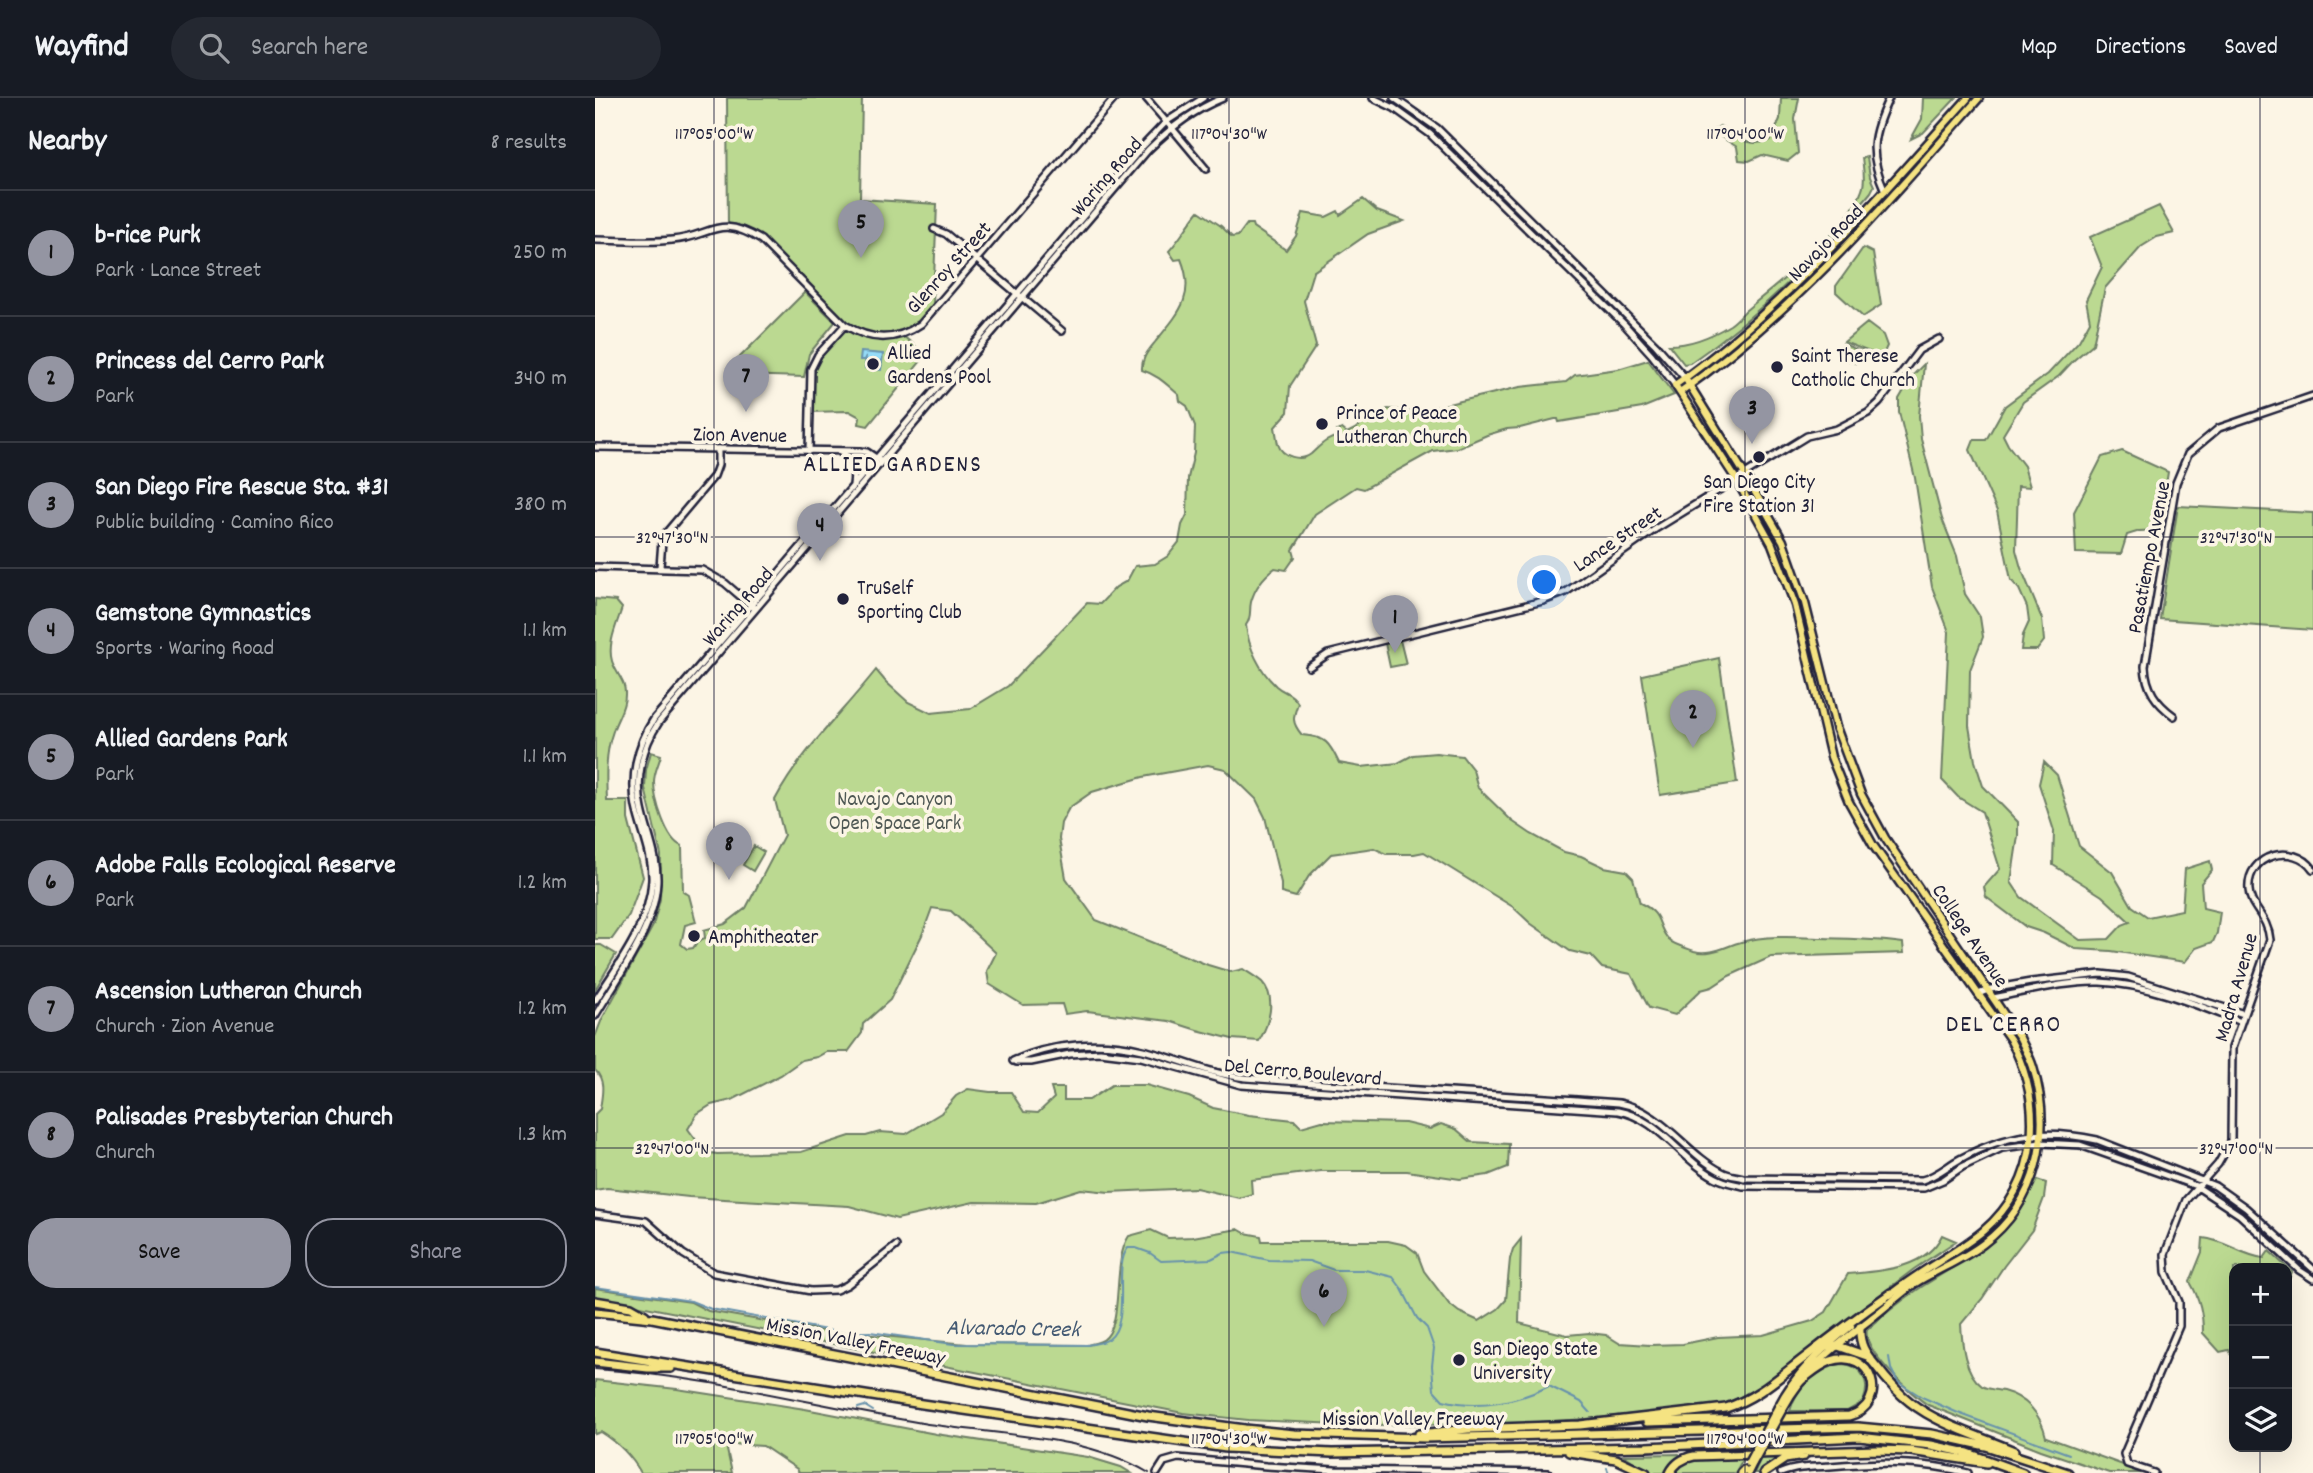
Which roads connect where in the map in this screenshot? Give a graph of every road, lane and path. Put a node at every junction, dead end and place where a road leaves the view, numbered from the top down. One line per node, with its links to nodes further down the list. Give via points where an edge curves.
1 (1115, 98): 17 (street, Glenroy Street)
2 (1146, 98): 10 (street)
3 (1203, 98): 10 (street, Waring Road)
4 (1223, 98): 10 (street, Waring Road)
5 (1373, 98): 23 (street, via 1430,134 1624,324)
6 (1394, 98): 22 (street, via 1437,128)
7 (1889, 98): 12 (street, via 1874,136 1874,159)
8 (1968, 98): 12 (main road, Navajo Road)
9 (1979, 98): 16 (main road, Navajo Road)
10 (1169, 125): 11 (street); 18 (street, Waring Road)
11 (1206, 169)
12 (1885, 191): 14 (main road, Navajo Road)
13 (934, 229): 17 (street, via 946,233)
14 (1843, 237): 16 (main road); 22 (main road, Navajo Road, via 1782,298)
15 (595, 240): 19 (street, via 671,241 724,226 750,233)
16 (1850, 243): 24 (main road, Navajo Road, via 1788,305)
17 (976, 260): 18 (street); 19 (street, Glenroy Street, via 911,331 875,338)
18 (1019, 297): 20 (street); 31 (street, Waring Road)
19 (845, 325): 29 (street, via 811,369)
20 (1062, 331)
21 (1939, 340): 32 (street, Lance Street, via 1919,349 1868,413 1837,429 1807,436)
22 (1685, 378): 23 (main road, Navajo Road); 24 (main road, College Avenue)
23 (1675, 385): 25 (main road, College Avenue)
24 (1690, 385): 25 (main road, Navajo Road); 32 (main road, College Avenue)
25 (1680, 392): 33 (main road, College Avenue)
26 (2313, 396): 39 (street, Pasatiempo Avenue, via 2219,428 2188,454 2176,483 2145,666 2151,693)
27 (595, 447): 28 (street, Zion Avenue)
28 (718, 449): 29 (street, Zion Avenue); 36 (street, via 714,475 662,541)
29 (809, 451): 30 (street, Zion Avenue)
30 (837, 451): 31 (street, Zion Avenue, via 860,451); 34 (street, via 852,462)
31 (879, 460): 34 (street, Waring Road); 37 (street, Waring Road)
32 (1744, 473): 33 (street, Lance Street); 41 (main road, College Avenue, via 1783,541 1800,586 1836,727 1861,794)
33 (1736, 479): 38 (street, Lance Street, via 1558,596 1328,654); 42 (main road, College Avenue, via 1788,584 1823,730 1849,802 1873,845)
34 (853, 485): 37 (street, Waring Road)
35 (595, 567): 36 (street)
36 (660, 568): 37 (street, via 708,572)
37 (753, 607): 44 (street, Waring Road, via 654,719 641,744 635,797 651,860 649,901 639,928); 46 (street, Waring Road, via 659,722 646,746 640,798 656,861 654,903 644,930)
38 (1309, 667)
39 (2173, 716)
40 (2313, 869): 45 (street, Madra Avenue, via 2300,857 2279,853 2258,863 2251,874 2252,901 2267,923 2270,940)
41 (1987, 991): 42 (street); 43 (main road, College Avenue); 45 (street, via 2101,974 2128,977)
42 (1978, 994): 48 (main road, College Avenue, via 2010,1039 2023,1067 2033,1115)
43 (1993, 998): 47 (street, via 2100,982 2157,992); 49 (main road, College Avenue, via 2033,1066)
44 (595, 1001)
45 (2244, 1014): 47 (street, Madra Avenue)
46 (595, 1016)
47 (2241, 1022): 52 (street, Madra Avenue, via 2231,1059 2231,1141)
48 (2032, 1134): 49 (street, Del Cerro Boulevard); 51 (main road, College Avenue); 51 (street, Del Cerro Boulevard, via 1983,1147 1923,1180 1744,1178 1723,1172 1650,1115 1619,1103 1242,1077 1143,1050 1101,1044 1069,1046 1013,1061 1100,1052 1141,1057 1241,1085 1618,1111 1645,1121 1719,1180 1743,1186 1924,1188 1986,1155)
49 (2041, 1134): 50 (main road, College Avenue); 52 (street, Del Cerro Boulevard, via 2098,1140)
50 (2041, 1143): 51 (street, Del Cerro Boulevard); 53 (street, Del Cerro Boulevard, via 2093,1148); 62 (main road, College Avenue, via 2026,1194 2003,1227)
51 (2031, 1144): 58 (main road, College Avenue, via 2018,1187 1996,1218)
52 (2203, 1180): 53 (street, Madra Avenue); 56 (street, Del Cerro Boulevard, via 2246,1208)
53 (2196, 1186): 57 (street, Del Cerro Boulevard, via 2240,1214); 86 (street, Madra Avenue, via 2186,1199 2165,1254 2166,1272 2179,1301 2179,1326 2124,1451 2124,1460 2130,1465)
54 (595, 1214): 55 (street, via 646,1221 683,1254 714,1273 811,1291 848,1285)
55 (896, 1246)
56 (2313, 1269)
57 (2313, 1279)
58 (1891, 1293): 64 (main road, College Avenue); 71 (highway, via 1745,1401 1710,1411)
59 (595, 1301): 61 (highway, via 631,1307)
60 (595, 1312): 61 (highway, Mission Valley Freeway)
61 (652, 1318): 72 (highway, Mission Valley Freeway, via 1179,1422)
62 (1860, 1327): 63 (main road, College Avenue); 66 (highway, via 1859,1340)
63 (1837, 1346): 64 (highway); 66 (highway); 69 (main road, College Avenue)
64 (1825, 1347): 70 (main road, College Avenue, via 1795,1377)
65 (595, 1352): 68 (highway, Mission Valley Freeway)
66 (1868, 1356): 78 (highway, via 1893,1387 1925,1412)
67 (595, 1362): 68 (highway)
68 (689, 1367): 73 (highway, Mission Valley Freeway, via 1226,1448 1332,1453)
69 (1799, 1382): 70 (main road, College Avenue); 71 (highway, via 1826,1363 1849,1359 1866,1369 1873,1389 1867,1405 1849,1416)
70 (1781, 1407): 76 (main road, College Avenue, bridge)
71 (1580, 1425): 72 (highway)
72 (1376, 1437): 78 (highway, Mission Valley Freeway, via 1859,1427 1932,1434)
73 (1548, 1449): 75 (highway, Mission Valley Freeway, via 1859,1437 1931,1445); 77 (highway, via 1611,1457)
74 (1841, 1451): 75 (highway, via 1911,1451); 81 (highway, via 1693,1456 1676,1464); 82 (highway, via 1785,1459)
75 (2003, 1465): 85 (highway, Mission Valley Freeway)
76 (1746, 1469)
77 (1643, 1472)
78 (2064, 1472)
79 (1157, 1473): 80 (street, via 1164,1462 1178,1458 1335,1470)
80 (1549, 1473)
81 (1671, 1473)
82 (1764, 1473)
83 (1781, 1473): 84 (street, via 1880,1462)
84 (1968, 1473)
85 (2022, 1473)
86 (2154, 1473)

